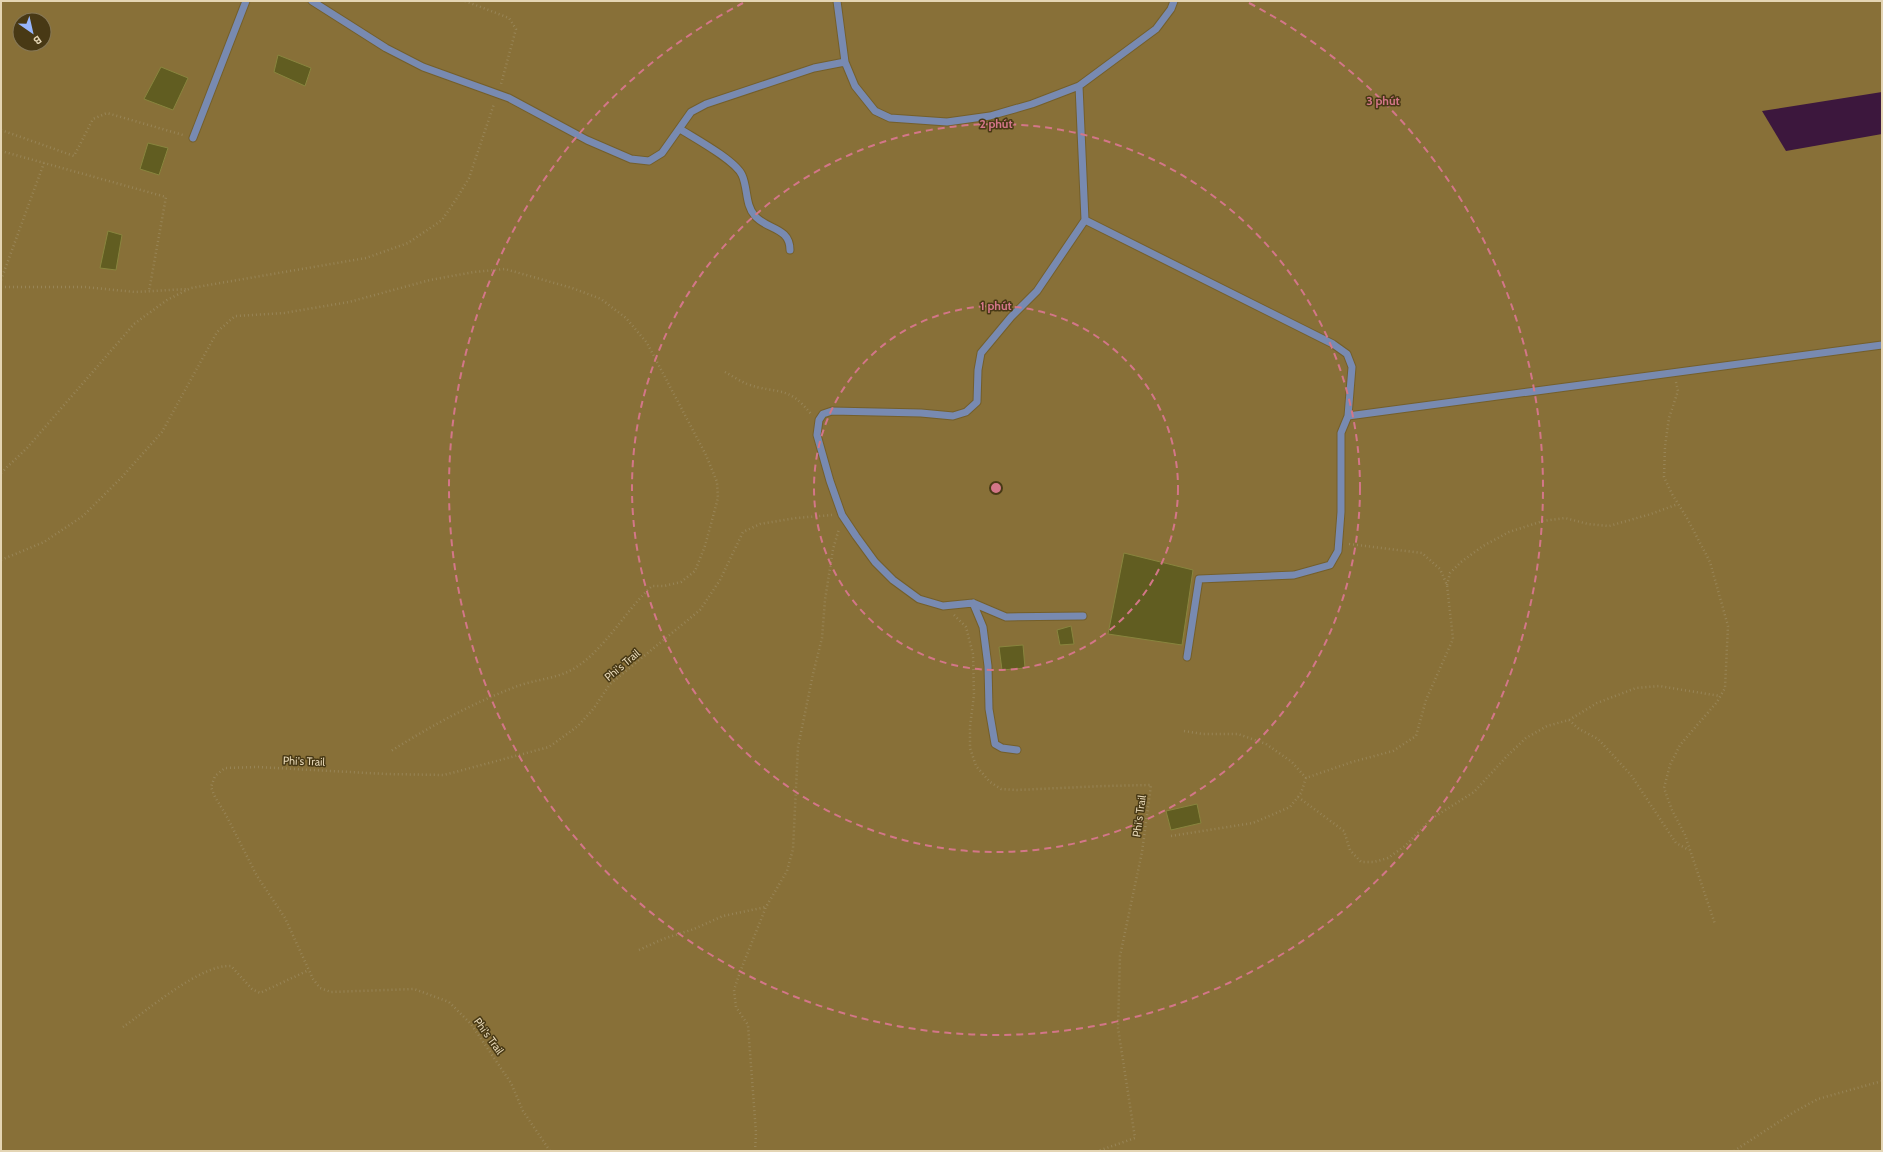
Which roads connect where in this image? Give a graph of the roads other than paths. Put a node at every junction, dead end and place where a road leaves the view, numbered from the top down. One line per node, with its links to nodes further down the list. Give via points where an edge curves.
1 (246, 1): 8 (street)
2 (312, 1): 7 (street, via 386,48 423,66 498,94 587,140 631,159 649,160 662,153)
3 (837, 1): 5 (street)
4 (1174, 1): 6 (street, via 1156,28)
5 (845, 62): 6 (street, via 855,86 875,110 890,118 948,122 990,116 1032,104); 7 (street, via 806,70 706,104 691,112)
6 (1079, 86): 9 (street)
7 (680, 129): 10 (street, via 730,162 742,174 750,209 761,222 788,238)
8 (193, 138)
9 (1085, 220): 12 (street, via 1333,344 1347,354 1352,367); 13 (street, via 1036,291 981,353 977,402 966,412 953,416 832,411 823,414 819,420 817,435 842,515 875,562 893,580 919,599 943,606)
10 (790, 250)
11 (1882, 346): 12 (street)
12 (1348, 416): 15 (street, via 1341,433 1341,512 1338,551 1330,565 1294,575 1199,579)
13 (973, 603): 14 (street, via 1006,617); 16 (street, via 983,626 988,666 989,709 995,744 1002,748)
14 (1083, 616)
15 (1187, 657)
16 (1017, 750)

